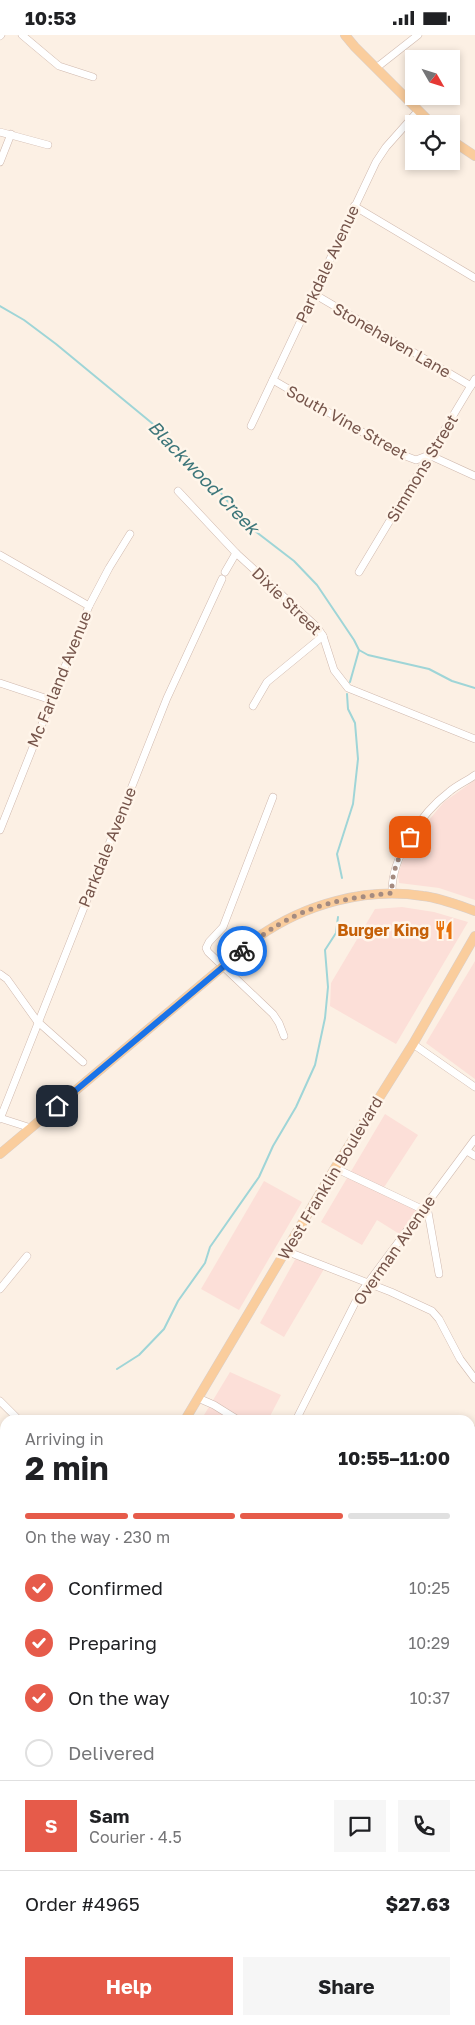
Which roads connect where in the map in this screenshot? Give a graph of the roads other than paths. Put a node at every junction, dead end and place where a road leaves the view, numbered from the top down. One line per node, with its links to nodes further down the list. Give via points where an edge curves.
1 (22, 35): 5 (street, via 59,66)
2 (345, 35): 4 (main road)
3 (418, 35): 4 (street)
4 (376, 68): 6 (main road)
5 (93, 77)
6 (418, 111): 7 (main road); 14 (street, Parkdale Avenue, via 386,147)
7 (422, 115)
8 (0, 131): 9 (street)
9 (11, 135): 10 (street); 13 (street)
10 (48, 145)
11 (460, 146): 12 (main road)
12 (475, 156)
13 (0, 162)
14 (354, 206): 15 (street); 16 (street, Parkdale Avenue)
15 (475, 278)
16 (314, 294): 17 (street, Parkdale Avenue); 18 (street, Stonehaven Lane)
17 (273, 380): 19 (street, Parkdale Avenue); 20 (street, South Vine Street, via 400,455 416,460)
18 (473, 382): 20 (street, Simmons Street)
19 (251, 426)
20 (430, 455): 21 (street, South Vine Street); 26 (street, Simmons Street)
21 (475, 476)
22 (178, 491): 24 (street, Dixie Street)
23 (130, 534): 27 (street, Mc Farland Avenue)
24 (236, 553): 28 (street, Dixie Street); 42 (street, Parkdale Avenue, via 167,698)
25 (0, 555): 27 (street)
26 (359, 572)
27 (89, 606): 30 (street, Mc Farland Avenue)
28 (324, 636): 31 (street, via 267,683); 32 (street, Dixie Street, via 334,670 348,688)
29 (0, 683): 30 (street)
30 (50, 699): 35 (street, Mc Farland Avenue)
31 (253, 706)
32 (475, 739)
33 (475, 775): 37 (street, via 437,802 416,828 398,860)
34 (274, 797): 40 (street, via 223,927 206,945 208,952)
35 (2, 819): 36 (street, Mc Farland Avenue)
36 (0, 830)
37 (392, 893): 38 (main road, via 424,896); 40 (main road, via 350,898 297,915 261,935)
38 (475, 911)
39 (475, 936): 44 (main road, West Franklin Boulevard)
40 (224, 966): 43 (street, via 273,1014); 48 (main road)
41 (0, 974): 42 (street)
42 (38, 1021): 45 (street); 47 (street, Parkdale Avenue)
43 (284, 1036)
44 (413, 1044): 46 (street); 53 (main road, West Franklin Boulevard)
45 (82, 1062)
46 (475, 1087)
47 (0, 1119): 48 (street)
48 (31, 1128): 51 (main road)
49 (475, 1139): 50 (street, Overman Avenue)
50 (467, 1151): 52 (street); 54 (street, Overman Avenue)
51 (0, 1155)
52 (475, 1156)
53 (335, 1168): 54 (street); 55 (main road, West Franklin Boulevard)
54 (423, 1208): 57 (street, via 430,1218); 58 (street, Overman Avenue)
55 (286, 1251): 58 (street); 61 (main road, West Franklin Boulevard)
56 (27, 1256): 59 (street)
57 (439, 1274)
58 (368, 1283): 60 (street, via 432,1311); 66 (street, Overman Avenue)
59 (0, 1289)
60 (475, 1379)
61 (198, 1398): 64 (main road, West Franklin Boulevard); 65 (street)
62 (0, 1401): 63 (street)
63 (14, 1415)
64 (188, 1415)
65 (230, 1415)
66 (299, 1415)

